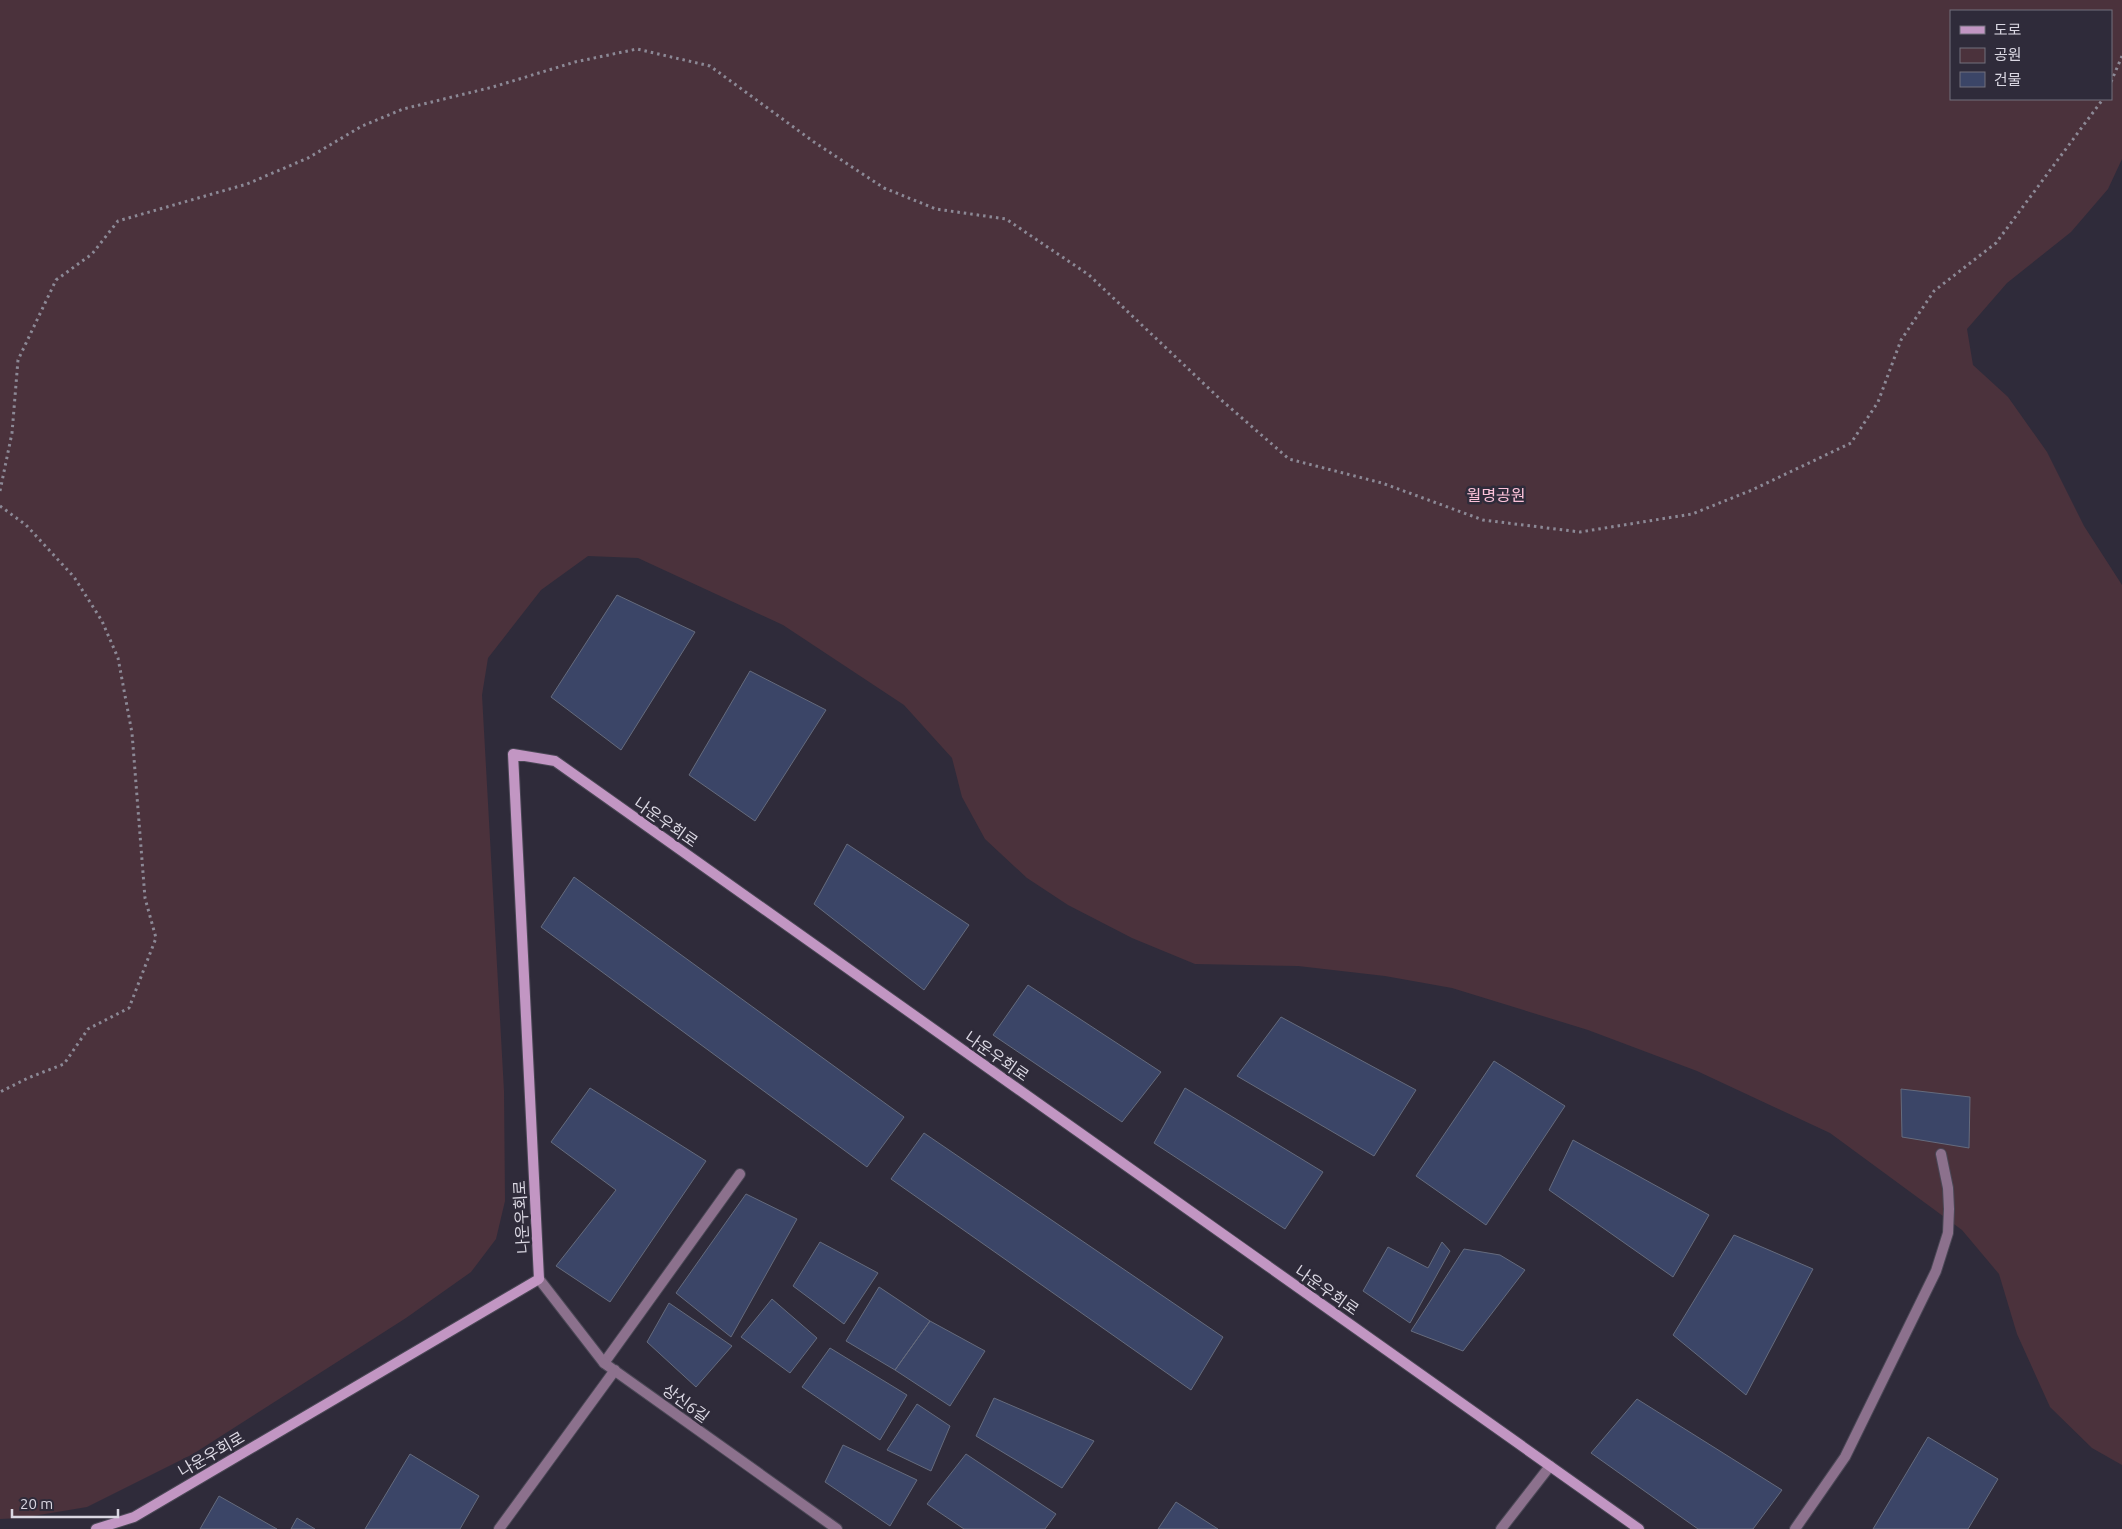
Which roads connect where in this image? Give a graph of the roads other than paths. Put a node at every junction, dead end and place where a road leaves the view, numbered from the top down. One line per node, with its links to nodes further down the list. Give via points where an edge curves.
1 (1941, 1154): 13 (street, via 1948,1188 1948,1233 1936,1271 1845,1457)
2 (740, 1174): 4 (street)
3 (539, 1279): 4 (street, 상신6길); 6 (street, 나운우회로, via 513,754 555,761); 8 (street, 나운우회로, via 134,1516)
4 (604, 1362): 5 (street, 상신6길)
5 (615, 1370): 7 (street, 상신6길); 9 (street)
6 (1550, 1466): 11 (street); 12 (street, 나운우회로)
7 (825, 1526): 10 (street, 상신6길)
8 (96, 1529)
9 (498, 1529)
10 (837, 1529)
11 (1501, 1529)
12 (1639, 1529)
13 (1795, 1529)

